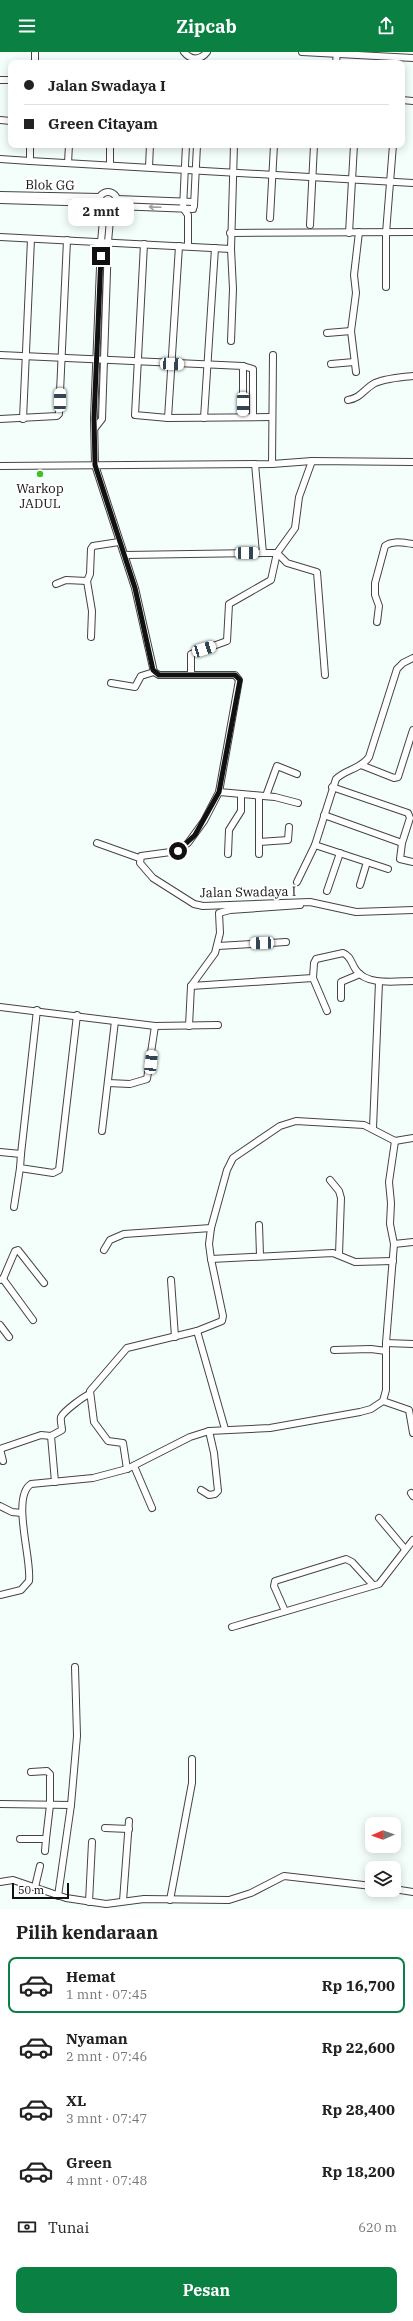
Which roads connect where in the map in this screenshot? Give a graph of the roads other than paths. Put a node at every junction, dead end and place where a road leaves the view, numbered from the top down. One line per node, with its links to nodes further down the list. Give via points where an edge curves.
1 (184, 52): 6 (street)
2 (207, 52): 7 (street)
3 (302, 52): 4 (street)
4 (337, 53): 5 (street)
5 (413, 58)
6 (190, 60): 7 (street)
7 (201, 60)
8 (30, 148): 20 (street)
9 (69, 148): 22 (street)
10 (110, 148): 23 (street)
11 (150, 148): 24 (street)
12 (186, 148): 25 (street)
13 (198, 148): 26 (street)
14 (234, 148): 27 (street)
15 (274, 148): 28 (street)
16 (314, 148): 29 (street)
17 (354, 148): 30 (street)
18 (393, 148): 31 (street)
19 (0, 159): 20 (street); 21 (street)
20 (30, 161): 22 (street)
21 (0, 163)
22 (68, 163): 23 (street)
23 (110, 165): 24 (street)
24 (149, 167): 25 (street)
25 (184, 169): 26 (street); 37 (street)
26 (196, 170): 27 (street); 38 (street)
27 (232, 172): 28 (street); 46 (street)
28 (273, 175): 29 (street); 42 (street)
29 (312, 177): 30 (street); 43 (street)
30 (352, 180): 31 (street); 47 (street)
31 (389, 182): 32 (street); 48 (street)
32 (413, 183)
33 (0, 195): 36 (street, Blok GG)
34 (117, 199): 36 (street, via 113,193 105,192); 37 (street); 39 (street)
35 (0, 200): 36 (street, Blok GG)
36 (99, 200): 40 (street)
37 (183, 205): 38 (street); 39 (street, one-way to 39); 41 (street)
38 (194, 205): 41 (street)
39 (113, 208): 40 (street); 53 (street)
40 (104, 209): 52 (street)
41 (188, 215): 56 (street)
42 (270, 218)
43 (310, 224)
44 (359, 232): 47 (street); 48 (street); 60 (street, via 354,275 356,293)
45 (413, 232): 48 (street)
46 (230, 233): 47 (street); 58 (street)
47 (350, 233)
48 (386, 233): 59 (street)
49 (0, 237): 50 (street)
50 (31, 239): 51 (street); 65 (street)
51 (67, 240): 52 (street); 66 (street)
52 (101, 242): 53 (street); 67 (street)
53 (108, 242): 54 (street); 68 (street)
54 (144, 244): 55 (street); 69 (street)
55 (179, 246): 56 (street); 71 (street)
56 (188, 246): 57 (street)
57 (216, 248): 58 (street); 73 (street)
58 (231, 249): 62 (street)
59 (386, 287)
60 (350, 331): 61 (street); 70 (street)
61 (327, 333)
62 (231, 341)
63 (0, 355): 65 (street)
64 (273, 355): 80 (street)
65 (26, 357): 66 (street); 84 (street)
66 (60, 358): 67 (street); 84 (street, via 59,414)
67 (97, 360): 68 (street); 85 (street)
68 (104, 360): 69 (street); 85 (street, via 102,419)
69 (137, 362): 71 (street); 81 (street, via 135,415)
70 (354, 362): 72 (street); 75 (street)
71 (172, 364): 73 (street); 81 (street)
72 (331, 364)
73 (207, 365): 74 (street); 82 (street)
74 (243, 366): 78 (street); 79 (street, via 251,366 253,369)
75 (356, 372)
76 (413, 376): 77 (street, via 391,378 375,384 357,398)
77 (348, 400)
78 (243, 417): 79 (street); 82 (street)
79 (253, 417): 80 (street)
80 (272, 417): 89 (street)
81 (168, 418): 82 (street)
82 (204, 418)
83 (0, 419): 84 (street)
84 (23, 419)
85 (95, 428): 90 (street)
86 (312, 461): 87 (street); 89 (street); 96 (street, via 299,497 295,528)
87 (413, 462)
88 (255, 464): 89 (street); 90 (street); 94 (street)
89 (272, 464)
90 (95, 465): 91 (street); 92 (street)
91 (0, 466)
92 (119, 542): 95 (street); 97 (street, via 93,546)
93 (413, 544): 99 (street, via 396,542 384,546 375,583 375,595 379,606)
94 (262, 553): 95 (street); 96 (street)
95 (125, 555): 102 (street)
96 (280, 556): 103 (street, via 270,580 229,604 227,641 191,654); 104 (street, via 293,565 314,570 318,576)
97 (87, 581): 98 (street, via 66,580); 100 (street, via 92,611)
98 (56, 584)
99 (377, 622)
100 (91, 637)
101 (412, 661): 107 (street, via 397,669 371,754 366,762)
102 (154, 672): 103 (street, via 159,675); 105 (street, via 141,676 135,687)
103 (191, 675): 110 (street, via 235,675 240,680)
104 (325, 675)
105 (111, 682)
106 (413, 730): 107 (street, via 398,777 394,778)
107 (360, 765): 109 (street, via 340,775)
108 (297, 774): 112 (street, via 277,766)
109 (332, 787): 114 (street); 118 (street, via 408,813 410,818)
110 (219, 792): 111 (street); 123 (street, via 195,835 182,848 173,853 146,854)
111 (241, 794): 112 (street); 121 (street, via 241,811 229,830)
112 (262, 796): 113 (street); 116 (street)
113 (298, 803)
114 (324, 815): 118 (street); 119 (street)
115 (289, 828): 116 (street, via 287,841)
116 (259, 842): 122 (street)
117 (97, 843): 123 (street)
118 (402, 843): 125 (street, via 400,859)
119 (315, 845): 120 (street); 127 (street)
120 (340, 853): 124 (street); 129 (street)
121 (228, 854)
122 (259, 854)
123 (139, 858): 130 (street, Jalan Swadaya I, via 140,863 153,878 194,904 210,906)
124 (367, 862): 126 (street); 128 (street)
125 (413, 862)
126 (388, 869)
127 (297, 882)
128 (360, 885)
129 (327, 892)
130 (310, 902): 131 (street, Jalan Swadaya I, via 356,912); 133 (street, via 288,907 222,911 219,916)
131 (413, 910)
132 (286, 942): 133 (street)
133 (218, 946): 138 (street)
134 (360, 974): 135 (street, via 346,954 337,953 316,959); 137 (street); 139 (street, via 341,982)
135 (313, 978): 138 (street); 142 (street)
136 (413, 981): 137 (street)
137 (379, 982): 149 (street)
138 (192, 986): 147 (street)
139 (341, 998)
140 (0, 1007): 141 (street)
141 (37, 1010): 143 (street); 154 (street)
142 (326, 1011)
143 (77, 1015): 144 (street); 155 (street, via 59,1170 53,1173)
144 (115, 1021): 146 (street); 148 (street)
145 (218, 1025): 147 (street)
146 (155, 1026): 147 (street); 148 (street, via 147,1079 130,1084)
147 (186, 1027)
148 (108, 1083): 150 (street)
149 (373, 1128): 152 (street); 159 (street, via 364,1125 296,1121 280,1126 233,1158 227,1170)
150 (102, 1131)
151 (413, 1138): 152 (street)
152 (395, 1141): 161 (street, via 389,1182 390,1224)
153 (0, 1152): 154 (street)
154 (21, 1154): 155 (street)
155 (20, 1168): 157 (street)
156 (330, 1180): 163 (street, via 341,1198)
157 (14, 1207)
158 (259, 1225): 164 (street)
159 (211, 1228): 162 (street, via 124,1234 110,1240); 165 (street)
160 (413, 1242): 161 (street)
161 (394, 1244): 166 (street)
162 (104, 1250)
163 (339, 1254): 164 (street, via 333,1252); 166 (street, via 355,1262)
164 (260, 1255): 165 (street)
165 (211, 1259): 172 (street, via 223,1319 222,1322)
166 (392, 1260): 175 (street)
167 (1, 1279): 169 (street, via 18,1250); 170 (street)
168 (171, 1280): 173 (street)
169 (44, 1283)
170 (33, 1320)
171 (0, 1326): 174 (street)
172 (196, 1331): 173 (street); 181 (street)
173 (175, 1337): 179 (street, via 127,1348 94,1384)
174 (9, 1338)
175 (386, 1343): 176 (street); 178 (street)
176 (413, 1344)
177 (334, 1350): 178 (street)
178 (386, 1352): 180 (street, via 386,1390)
179 (90, 1394): 184 (street, via 84,1396 64,1414 61,1418 62,1430); 188 (street, via 92,1416 96,1426 108,1441 124,1445)
180 (383, 1401): 181 (street, via 371,1409 360,1412 270,1428); 183 (street, via 409,1410)
181 (225, 1430): 182 (street)
182 (209, 1431): 187 (street); 190 (street, via 218,1491 209,1495)
183 (413, 1433)
184 (51, 1436): 185 (street, via 42,1435); 189 (street)
185 (0, 1449): 186 (street)
186 (3, 1461)
187 (134, 1466): 188 (street); 192 (street)
188 (127, 1469): 189 (street, via 93,1478)
189 (55, 1482): 193 (street, via 31,1484 26,1487)
190 (201, 1490)
191 (0, 1506): 193 (street)
192 (152, 1508)
193 (22, 1513): 198 (street, via 29,1581 20,1590)
194 (379, 1518): 196 (street)
195 (413, 1540): 196 (street)
196 (405, 1549): 197 (street, via 387,1576 379,1584)
197 (373, 1585): 199 (street); 199 (street, via 349,1559 343,1560 275,1581 274,1586)
198 (0, 1595)
199 (285, 1611): 200 (street)
200 (232, 1627)
201 (75, 1666): 206 (street, via 77,1736)
202 (192, 1759): 221 (street, via 192,1783)
203 (31, 1772): 205 (street, via 50,1772)
204 (0, 1804): 205 (street)
205 (50, 1805): 206 (street); 211 (street)
206 (71, 1805): 220 (street)
207 (129, 1821): 209 (street)
208 (105, 1828): 209 (street)
209 (129, 1829): 222 (street)
210 (20, 1839): 211 (street)
211 (46, 1839): 213 (street)
212 (92, 1842): 223 (street)
213 (45, 1851)
214 (40, 1866): 217 (street)
215 (0, 1882): 217 (street, via 13,1880)
216 (365, 1885): 221 (street, via 284,1876 251,1894 235,1899)
217 (35, 1887): 220 (street)
218 (401, 1890): 219 (street)
219 (413, 1892)
220 (58, 1896): 223 (street)
221 (170, 1900): 222 (street)
222 (123, 1901): 224 (street)
223 (89, 1902): 224 (street)
224 (106, 1906)

